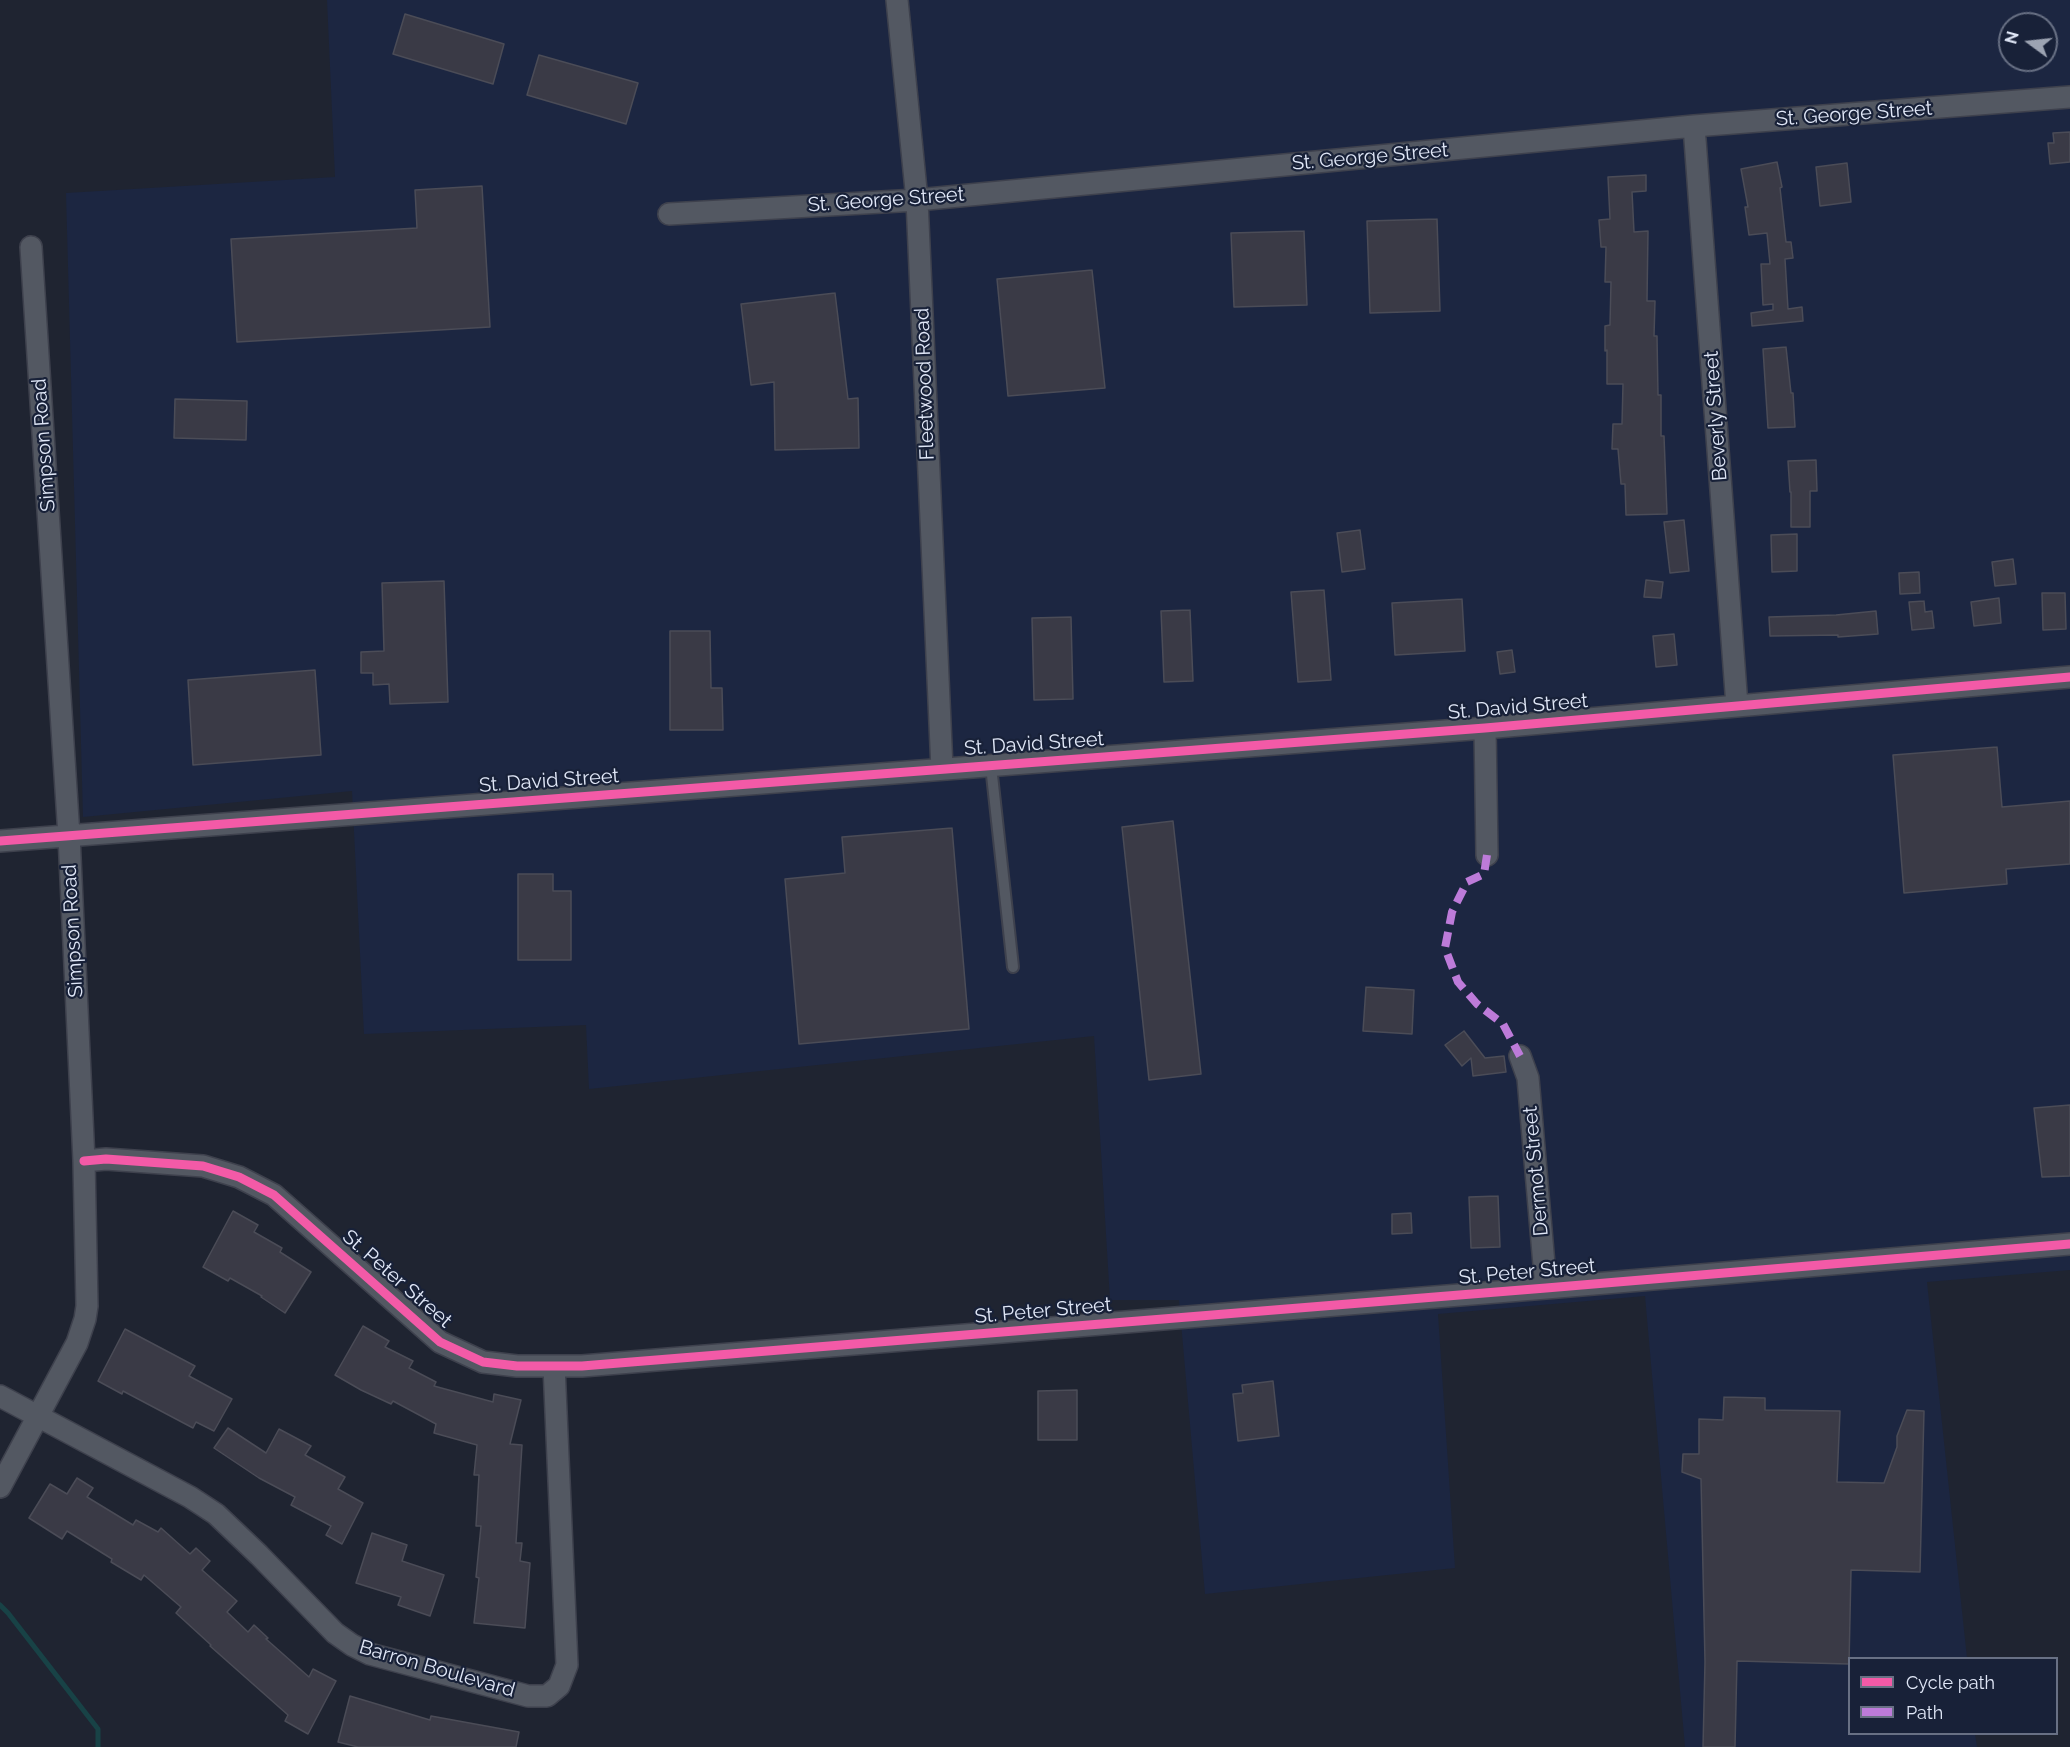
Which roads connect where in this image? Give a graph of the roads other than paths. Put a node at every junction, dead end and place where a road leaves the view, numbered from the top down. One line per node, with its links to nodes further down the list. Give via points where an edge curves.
1 (897, 0): 4 (street, Fleetwood Road)
2 (2070, 97): 3 (street, St. George Street)
3 (1694, 126): 4 (street, St. George Street); 8 (street, Beverly Street)
4 (917, 200): 5 (street, St. George Street); 11 (street, Fleetwood Road)
5 (669, 214)
6 (31, 247): 12 (street, Simpson Road)
7 (2070, 677): 8 (street, St. David Street)
8 (1737, 706): 9 (street, St. David Street)
9 (1485, 728): 10 (street, St. David Street); 14 (street)
10 (991, 766): 11 (street, St. David Street); 15 (lane)
11 (942, 769): 12 (street, St. David Street)
12 (69, 836): 13 (street, St. David Street); 17 (street, Simpson Road)
13 (0, 841)
14 (1487, 855)
15 (1013, 967)
16 (1520, 1056): 19 (street, Dermot Street, via 1528,1078)
17 (84, 1161): 20 (street, St. Peter Street, via 203,1166 239,1177 274,1196 440,1342 483,1362); 22 (street, Simpson Road, via 86,1319)
18 (2070, 1244): 19 (street, St. Peter Street)
19 (1546, 1288): 20 (street, St. Peter Street)
20 (554, 1366): 22 (street, Barron Boulevard, via 567,1665 559,1686 547,1696 528,1696 370,1654 352,1645 335,1633 216,1514)
21 (0, 1396): 22 (street, Barron Boulevard)
22 (38, 1415): 23 (street, Simpson Road)
23 (0, 1487)

